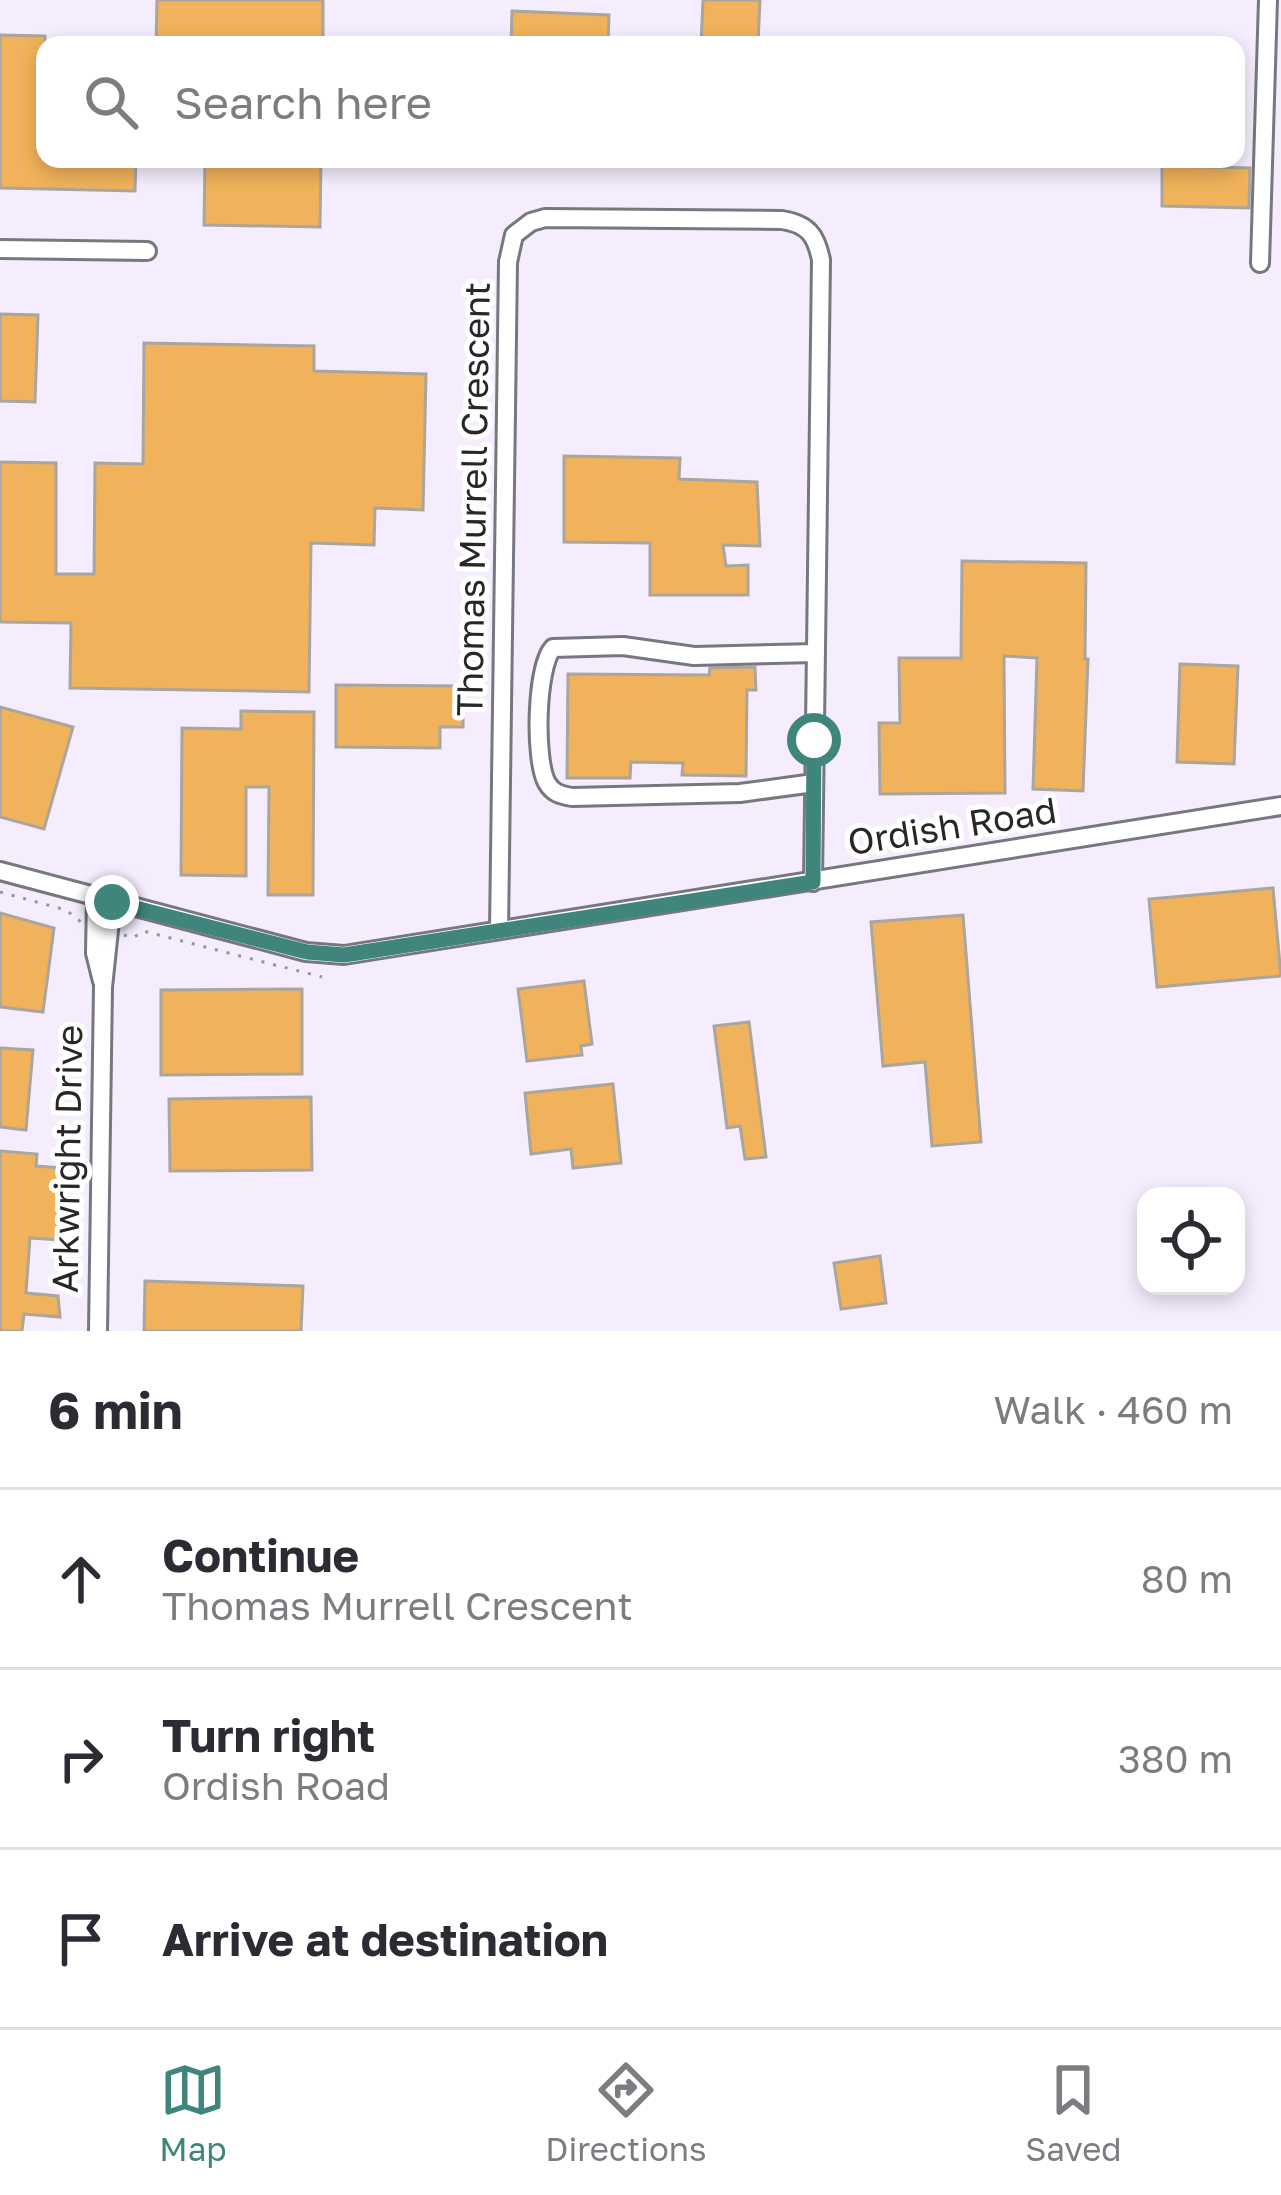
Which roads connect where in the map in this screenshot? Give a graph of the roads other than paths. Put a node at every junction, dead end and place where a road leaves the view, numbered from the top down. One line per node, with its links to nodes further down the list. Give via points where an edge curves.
1 (1268, 0): 4 (street)
2 (0, 249): 3 (street)
3 (147, 250)
4 (1260, 263)
5 (815, 653): 6 (street, Thomas Murrell Crescent); 6 (street, via 553,648 545,658 539,752 560,795 740,793); 11 (street, Thomas Murrell Crescent, via 821,260 811,231 782,220 545,218 522,226 508,262)
6 (814, 783): 9 (street, Thomas Murrell Crescent)
7 (1281, 806): 9 (street, Ordish Road)
8 (0, 872): 10 (street, Ordish Road)
9 (813, 882): 11 (street, Ordish Road)
10 (104, 900): 11 (street, Ordish Road, via 344,955); 12 (street, Arkwright Drive, via 95,953 103,987)
11 (499, 930)
12 (98, 1331)

